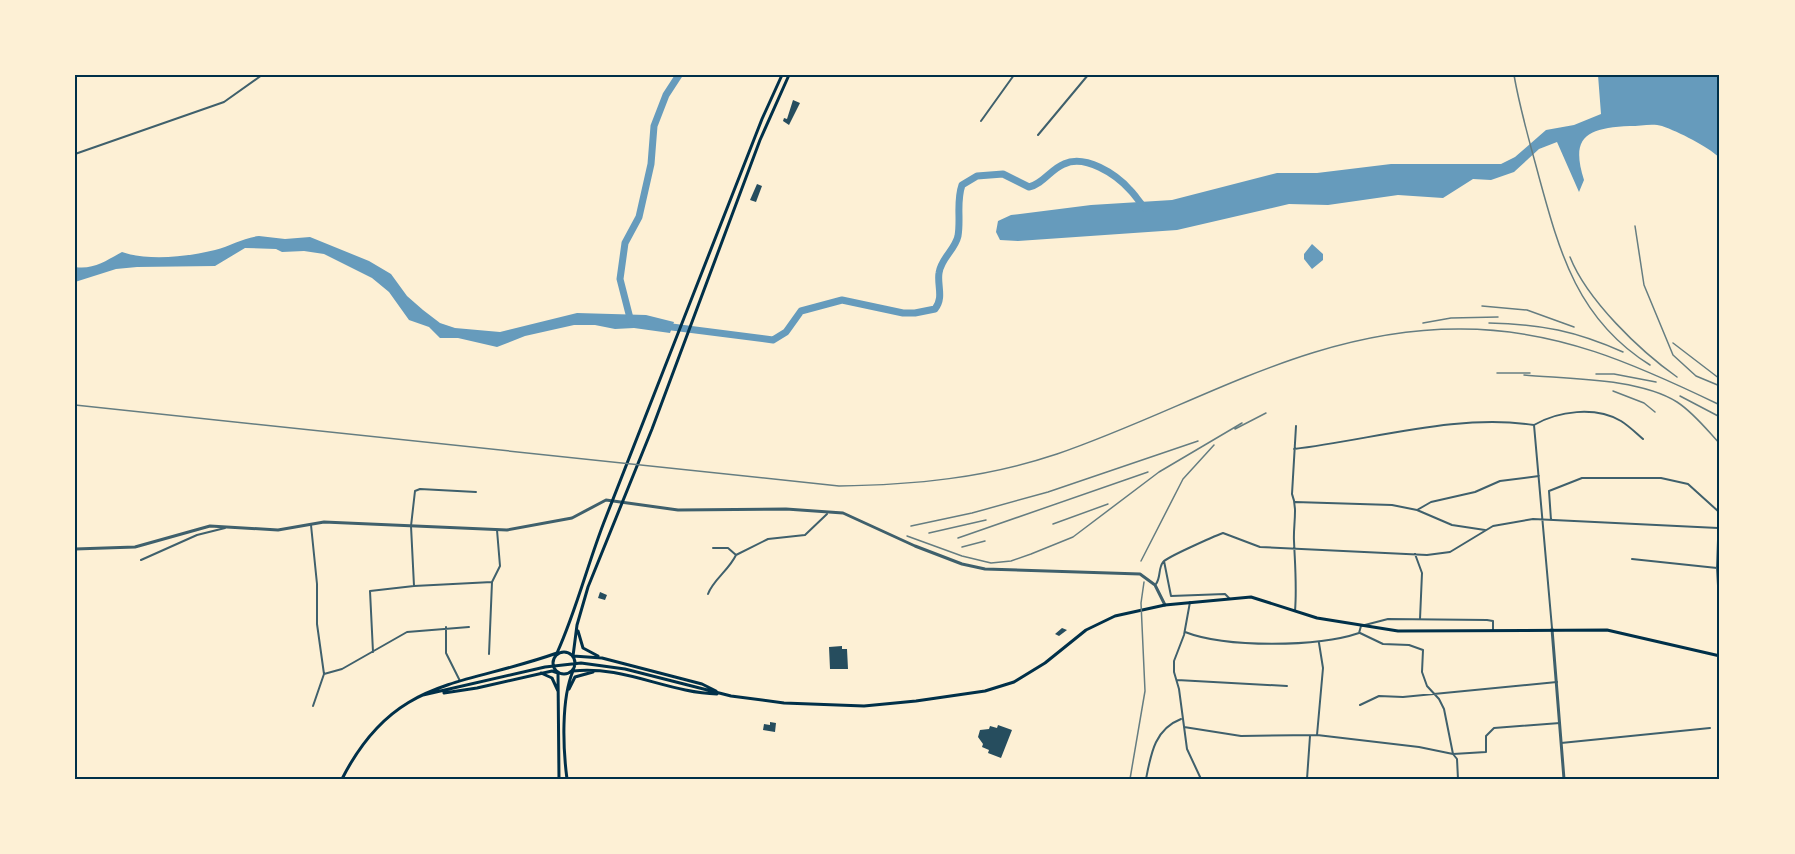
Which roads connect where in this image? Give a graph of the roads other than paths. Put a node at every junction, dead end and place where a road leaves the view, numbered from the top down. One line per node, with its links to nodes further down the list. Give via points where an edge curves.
1 (262, 75): 8 (street, via 224,102)
2 (782, 75): 56 (main road, via 606,516)
3 (789, 75): 46 (main road, via 763,132 652,429 588,587)
4 (1014, 75): 6 (street)
5 (1088, 75): 7 (street)
6 (981, 121)
7 (1038, 135)
8 (75, 154)
9 (1534, 425): 11 (street, via 1560,413 1592,412 1620,420); 12 (street, via 1513,422 1426,427); 13 (street)
10 (1296, 426): 12 (street)
11 (1643, 439)
12 (1294, 449): 15 (street)
13 (1539, 476): 16 (street, via 1500,481); 18 (street)
14 (476, 492): 21 (street, via 420,489 415,492)
15 (1295, 502): 16 (street, via 1392,505); 28 (street)
16 (1417, 510): 25 (street, via 1452,525)
17 (827, 514): 24 (street, via 786,509 678,510 606,500 572,518); 30 (street, via 805,535 768,539); 36 (street, via 843,513 915,546 974,567 1140,574)
18 (1543, 519): 19 (street); 25 (street, via 1504,523); 50 (street)
19 (1551, 520): 23 (street); 23 (street, via 1549,491 1582,478 1661,478 1688,484 1712,503 1719,512)
20 (311, 524): 21 (street); 22 (street, via 278,530); 65 (street, via 316,624)
21 (411, 526): 24 (street); 37 (street)
22 (228, 527): 27 (street, via 210,526 135,547); 32 (street)
23 (1718, 528): 34 (street)
24 (497, 530): 35 (street, via 500,566)
25 (1485, 530): 29 (street, via 1450,552)
26 (713, 548): 30 (street, via 728,548)
27 (75, 549)
28 (1295, 549): 29 (street); 33 (street, via 1260,547 1223,533); 43 (street)
29 (1415, 554): 44 (street, via 1422,573)
30 (736, 555): 38 (street)
31 (1632, 559): 34 (street)
32 (141, 560)
33 (1164, 561): 36 (street); 39 (street, via 1168,589 1174,598 1225,594)
34 (1717, 568): 42 (street)
35 (492, 582): 37 (street); 57 (street)
36 (1155, 585): 41 (street)
37 (414, 586): 55 (street, via 370,591)
38 (708, 594)
39 (1230, 599): 40 (main road); 43 (main road, via 1257,597)
40 (1190, 603): 41 (main road); 52 (street)
41 (1165, 605): 71 (main road, via 1130,611 1100,622 1026,676 985,691 845,706 784,704)
42 (1719, 605): 45 (street)
43 (1295, 611): 47 (main road)
44 (1420, 619): 47 (street, via 1388,619); 51 (street, via 1487,620 1493,621)
45 (1720, 621)
46 (577, 625): 58 (main road); 60 (main road, via 583,648)
47 (1361, 626): 51 (main road, via 1416,632); 53 (street)
48 (446, 627): 49 (street); 55 (street, via 407,632); 67 (street, via 446,653)
49 (469, 627)
50 (1552, 629): 51 (main road); 59 (main road, via 1625,633); 68 (street)
51 (1493, 631)
52 (1185, 632): 54 (street, via 1243,641); 66 (street, via 1174,661)
53 (1359, 633): 54 (street); 70 (street, via 1383,644 1423,650 1422,672)
54 (1318, 642): 81 (street, via 1323,668)
55 (373, 652): 65 (street)
56 (557, 653): 58 (main road, via 566,651); 63 (main road, via 554,663); 67 (main road)
57 (489, 654)
58 (573, 656): 60 (main road); 61 (main road)
59 (1720, 656)
60 (602, 658): 71 (main road, via 702,684)
61 (573, 671): 63 (main road); 64 (main road); 74 (main road)
62 (539, 673): 63 (main road); 72 (main road, via 552,678); 73 (main road)
63 (558, 673): 72 (main road)
64 (612, 673): 71 (main road, via 699,694); 74 (main road, via 581,674 571,681)
65 (324, 674): 76 (street)
66 (1177, 680): 69 (street); 77 (street)
67 (460, 681): 73 (main road)
68 (1557, 682): 70 (street); 78 (street)
69 (1287, 686)
70 (1433, 693): 75 (street, via 1379,696); 86 (street, via 1444,709)
71 (724, 694): 73 (main road, via 602,665 571,663)
72 (560, 695): 83 (main road)
73 (423, 696): 87 (main road, via 399,708 372,730)
74 (568, 696): 84 (main road)
75 (1360, 705)
76 (313, 706)
77 (1181, 718): 79 (street); 90 (street, via 1169,723 1154,744)
78 (1560, 723): 85 (street); 86 (street, via 1494,728 1486,736 1486,752)
79 (1184, 727): 82 (street, via 1241,736); 91 (street, via 1187,749)
80 (1710, 728): 85 (street)
81 (1317, 735): 82 (street); 86 (street)
82 (1310, 736): 92 (street)
83 (557, 737): 84 (main road); 88 (main road)
84 (565, 737): 89 (main road)
85 (1562, 743): 94 (street)
86 (1453, 754): 93 (street)
87 (342, 779)
88 (559, 779)
89 (567, 779)
90 (1146, 779)
91 (1201, 779)
92 (1307, 779)
93 (1458, 779)
94 (1564, 779)

